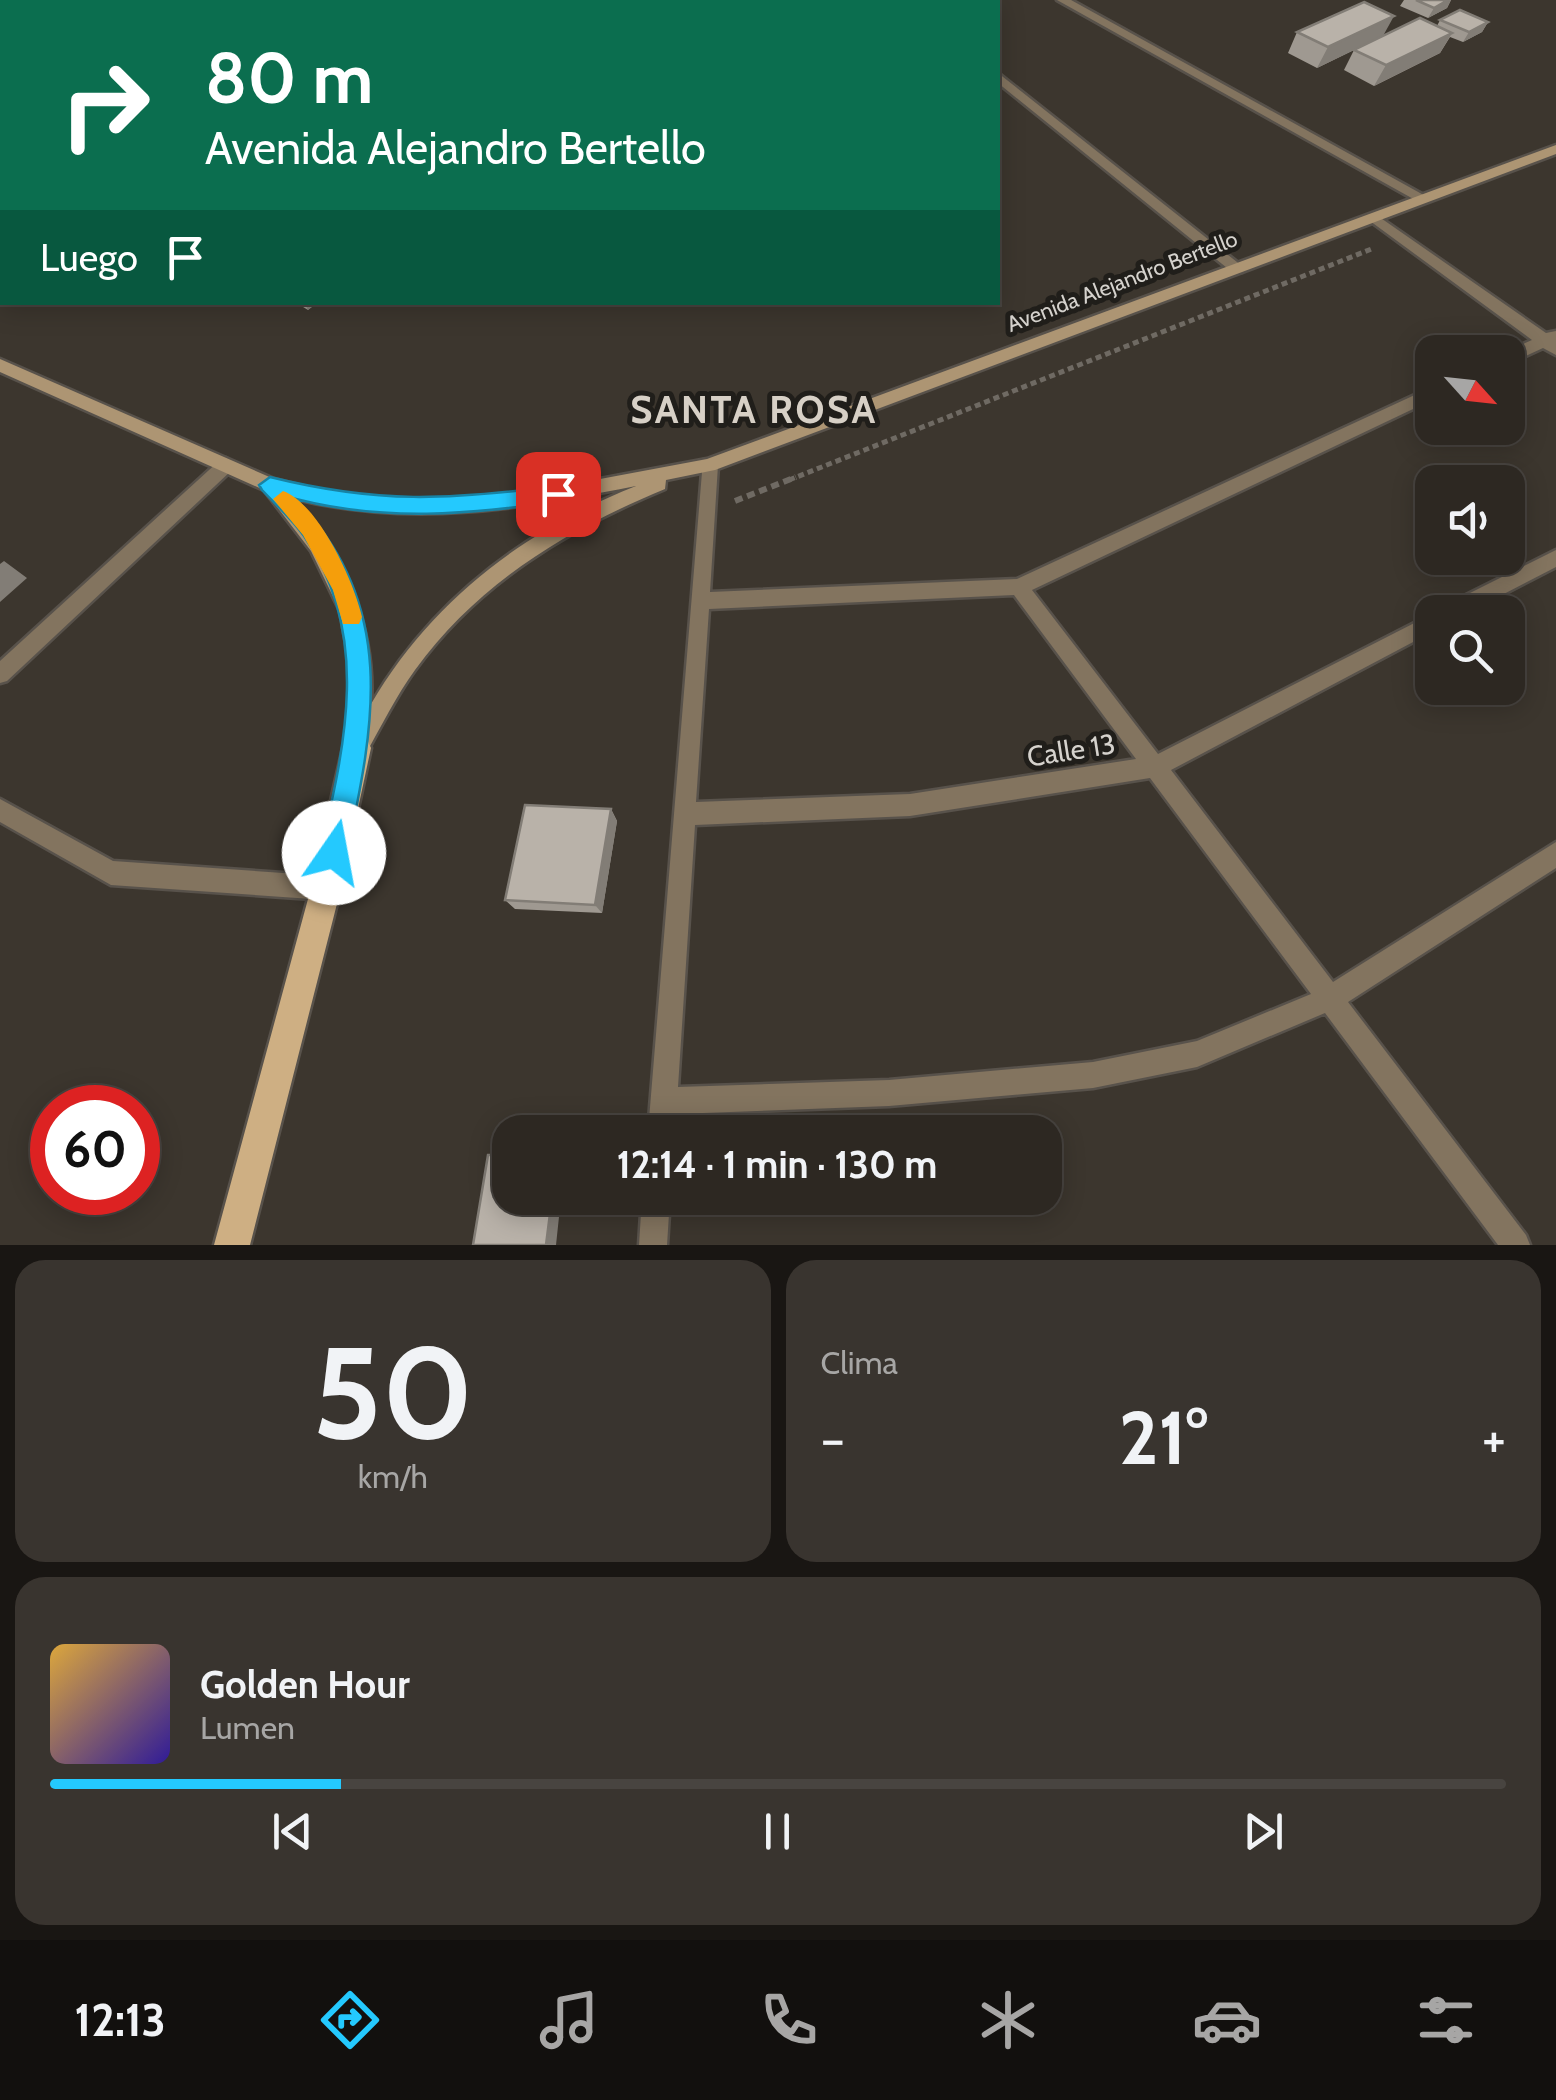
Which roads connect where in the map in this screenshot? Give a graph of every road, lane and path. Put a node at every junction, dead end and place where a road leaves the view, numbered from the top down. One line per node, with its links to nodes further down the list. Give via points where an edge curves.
1 (1063, 0): 4 (street)
2 (1000, 78): 7 (street)
3 (1556, 149): 4 (main road, Avenida Alejandro Bertello)
4 (1422, 198): 5 (main road, Avenida Alejandro Bertello)
5 (1375, 218): 6 (street); 7 (main road, Avenida Alejandro Bertello)
6 (1400, 236): 8 (street); 15 (path)
7 (1237, 269): 13 (main road, Avenida Alejandro Bertello)
8 (1552, 341): 9 (street)
9 (1525, 351)
10 (0, 365): 12 (main road, Avenida Alejandro Bertello)
11 (1415, 401): 17 (street)
12 (226, 465): 14 (main road, Avenida Alejandro Bertello); 21 (street)
13 (709, 465): 14 (main road, Avenida Alejandro Bertello, via 454,508 326,499); 15 (street); 22 (main road, Avenida Alejandro Bertello, via 542,537 472,592 409,662)
14 (270, 485): 22 (main road, Avenida Alejandro Bertello, via 311,529 344,588 361,662)
15 (706, 511): 19 (street)
16 (1556, 558): 18 (street)
17 (1019, 588): 19 (street); 23 (street)
18 (1484, 595)
19 (699, 600): 25 (street)
20 (1415, 631): 23 (street, Calle 13)
21 (0, 674)
22 (357, 748): 27 (main road, Avenida Alejandro Bertello)
23 (1155, 767): 25 (street, Calle 13, via 910,805); 28 (street)
24 (0, 810): 27 (street, via 112,873)
25 (684, 814): 29 (street)
26 (1556, 854): 28 (street)
27 (326, 888): 32 (main road, Avenida Alejandro Bertello)
28 (1329, 999): 29 (street, via 1197,1054 1094,1076 888,1093); 34 (street)
29 (663, 1100): 30 (street)
30 (662, 1115)
31 (655, 1215): 33 (street)
32 (232, 1245)
33 (653, 1245)
34 (1516, 1245)

